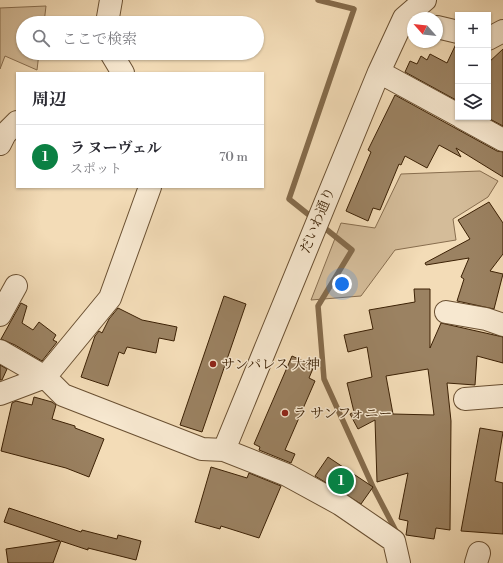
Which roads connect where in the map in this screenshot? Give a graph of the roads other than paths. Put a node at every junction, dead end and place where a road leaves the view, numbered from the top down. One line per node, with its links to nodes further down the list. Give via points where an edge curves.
1 (111, 0): 4 (street)
2 (426, 0): 3 (street, だいわ通り)
3 (416, 12)
4 (108, 16)
5 (407, 23): 12 (street, だいわ通り)
6 (443, 28): 7 (street)
7 (455, 31)
8 (503, 31): 9 (street)
9 (491, 37)
10 (115, 60): 11 (street)
11 (122, 72)
12 (378, 72): 13 (street); 28 (street, だいわ通り)
13 (455, 113)
14 (466, 120): 16 (street)
15 (16, 123): 17 (street, via 5,134)
16 (503, 140)
17 (0, 144)
18 (150, 188): 24 (street, via 110,298)
19 (16, 286): 21 (street)
20 (446, 312): 22 (street, via 486,319)
21 (0, 315)
22 (503, 325)
23 (0, 351): 24 (street)
24 (45, 378): 25 (street); 28 (street, via 63,395 202,449)
25 (0, 394)
26 (503, 396): 27 (street)
27 (465, 398)
28 (224, 450): 29 (street, via 286,475 340,504 394,541)
29 (399, 563)

